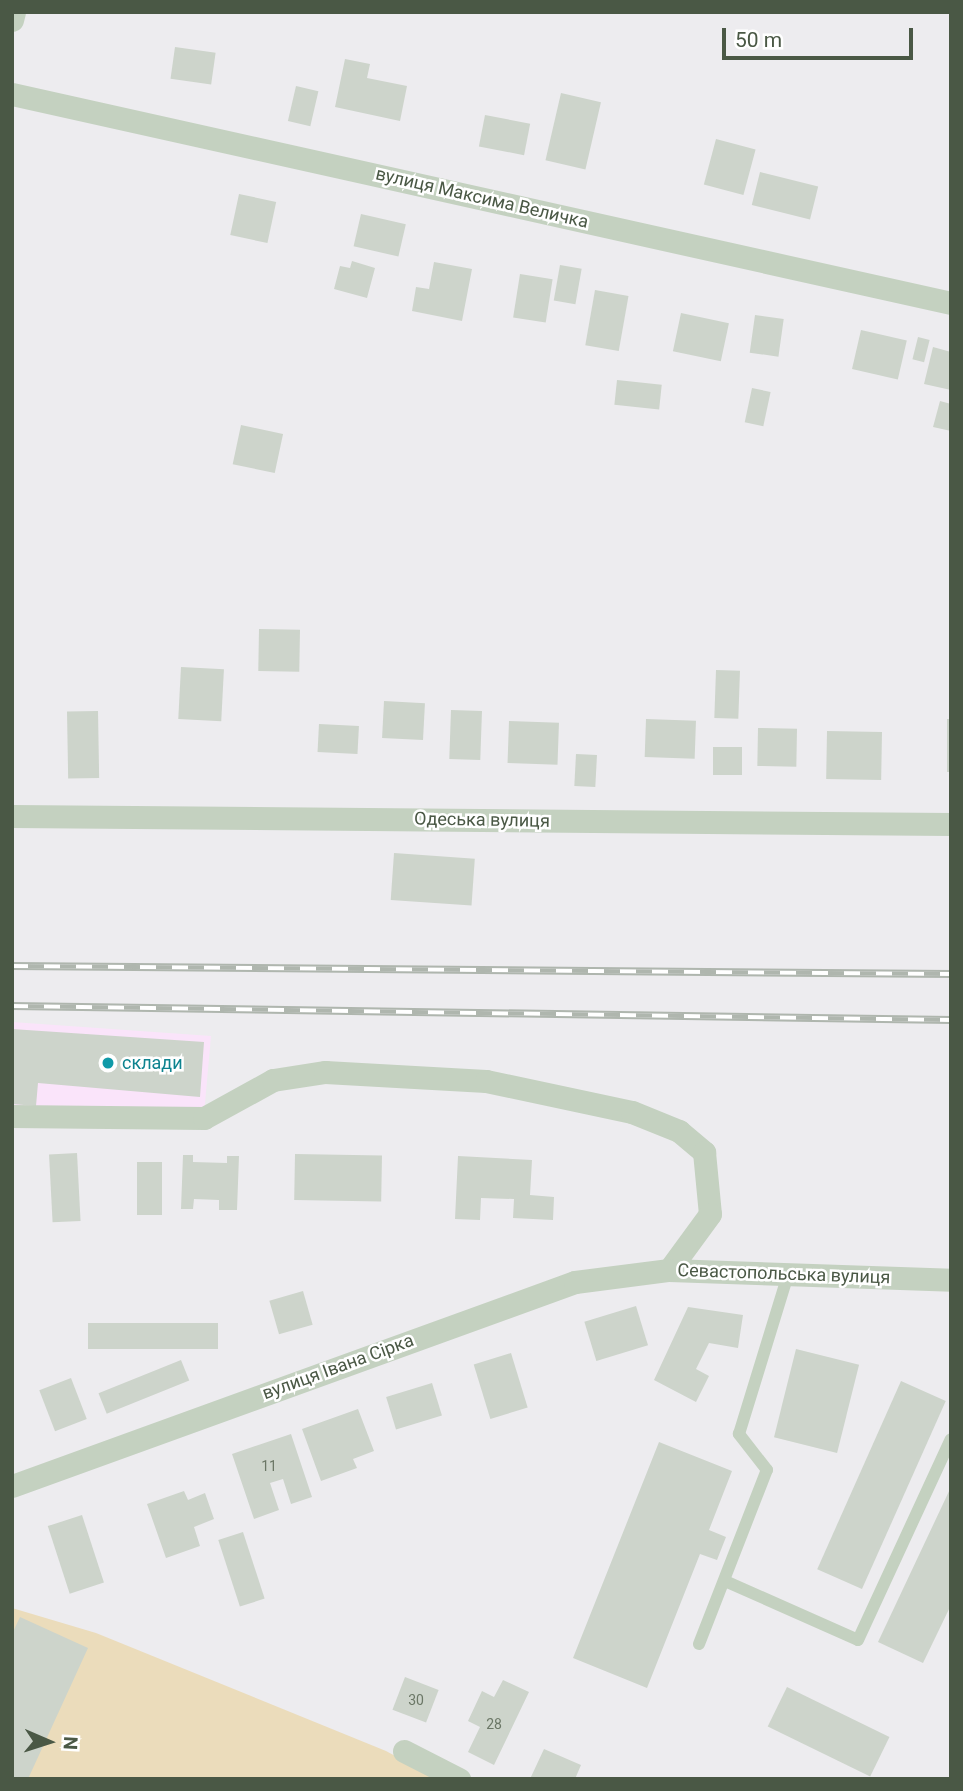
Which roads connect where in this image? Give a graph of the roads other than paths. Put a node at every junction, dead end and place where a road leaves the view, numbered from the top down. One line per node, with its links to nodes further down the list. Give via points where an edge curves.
1 (14, 12): 2 (street)
2 (12, 20)
3 (12, 94): 4 (street, вулиця Максима Величка)
4 (951, 303)
5 (12, 816): 6 (street, Одеська вулиця)
6 (951, 824)
7 (12, 1116): 8 (street, Севастопольська вулиця, via 204,1118 273,1080 324,1072 486,1081 632,1112 679,1131 704,1152 710,1214)
8 (669, 1270): 9 (street, Севастопольська вулиця); 12 (street, вулиця Івана Сірка, via 575,1282)
9 (788, 1275): 10 (street, Севастопольська вулиця); 13 (lane, via 740,1434 767,1470)
10 (951, 1280)
11 (951, 1439): 13 (lane, via 858,1640)
12 (12, 1486)
13 (725, 1581): 14 (lane)
14 (699, 1644)
15 (404, 1751): 16 (street)
16 (459, 1779)

